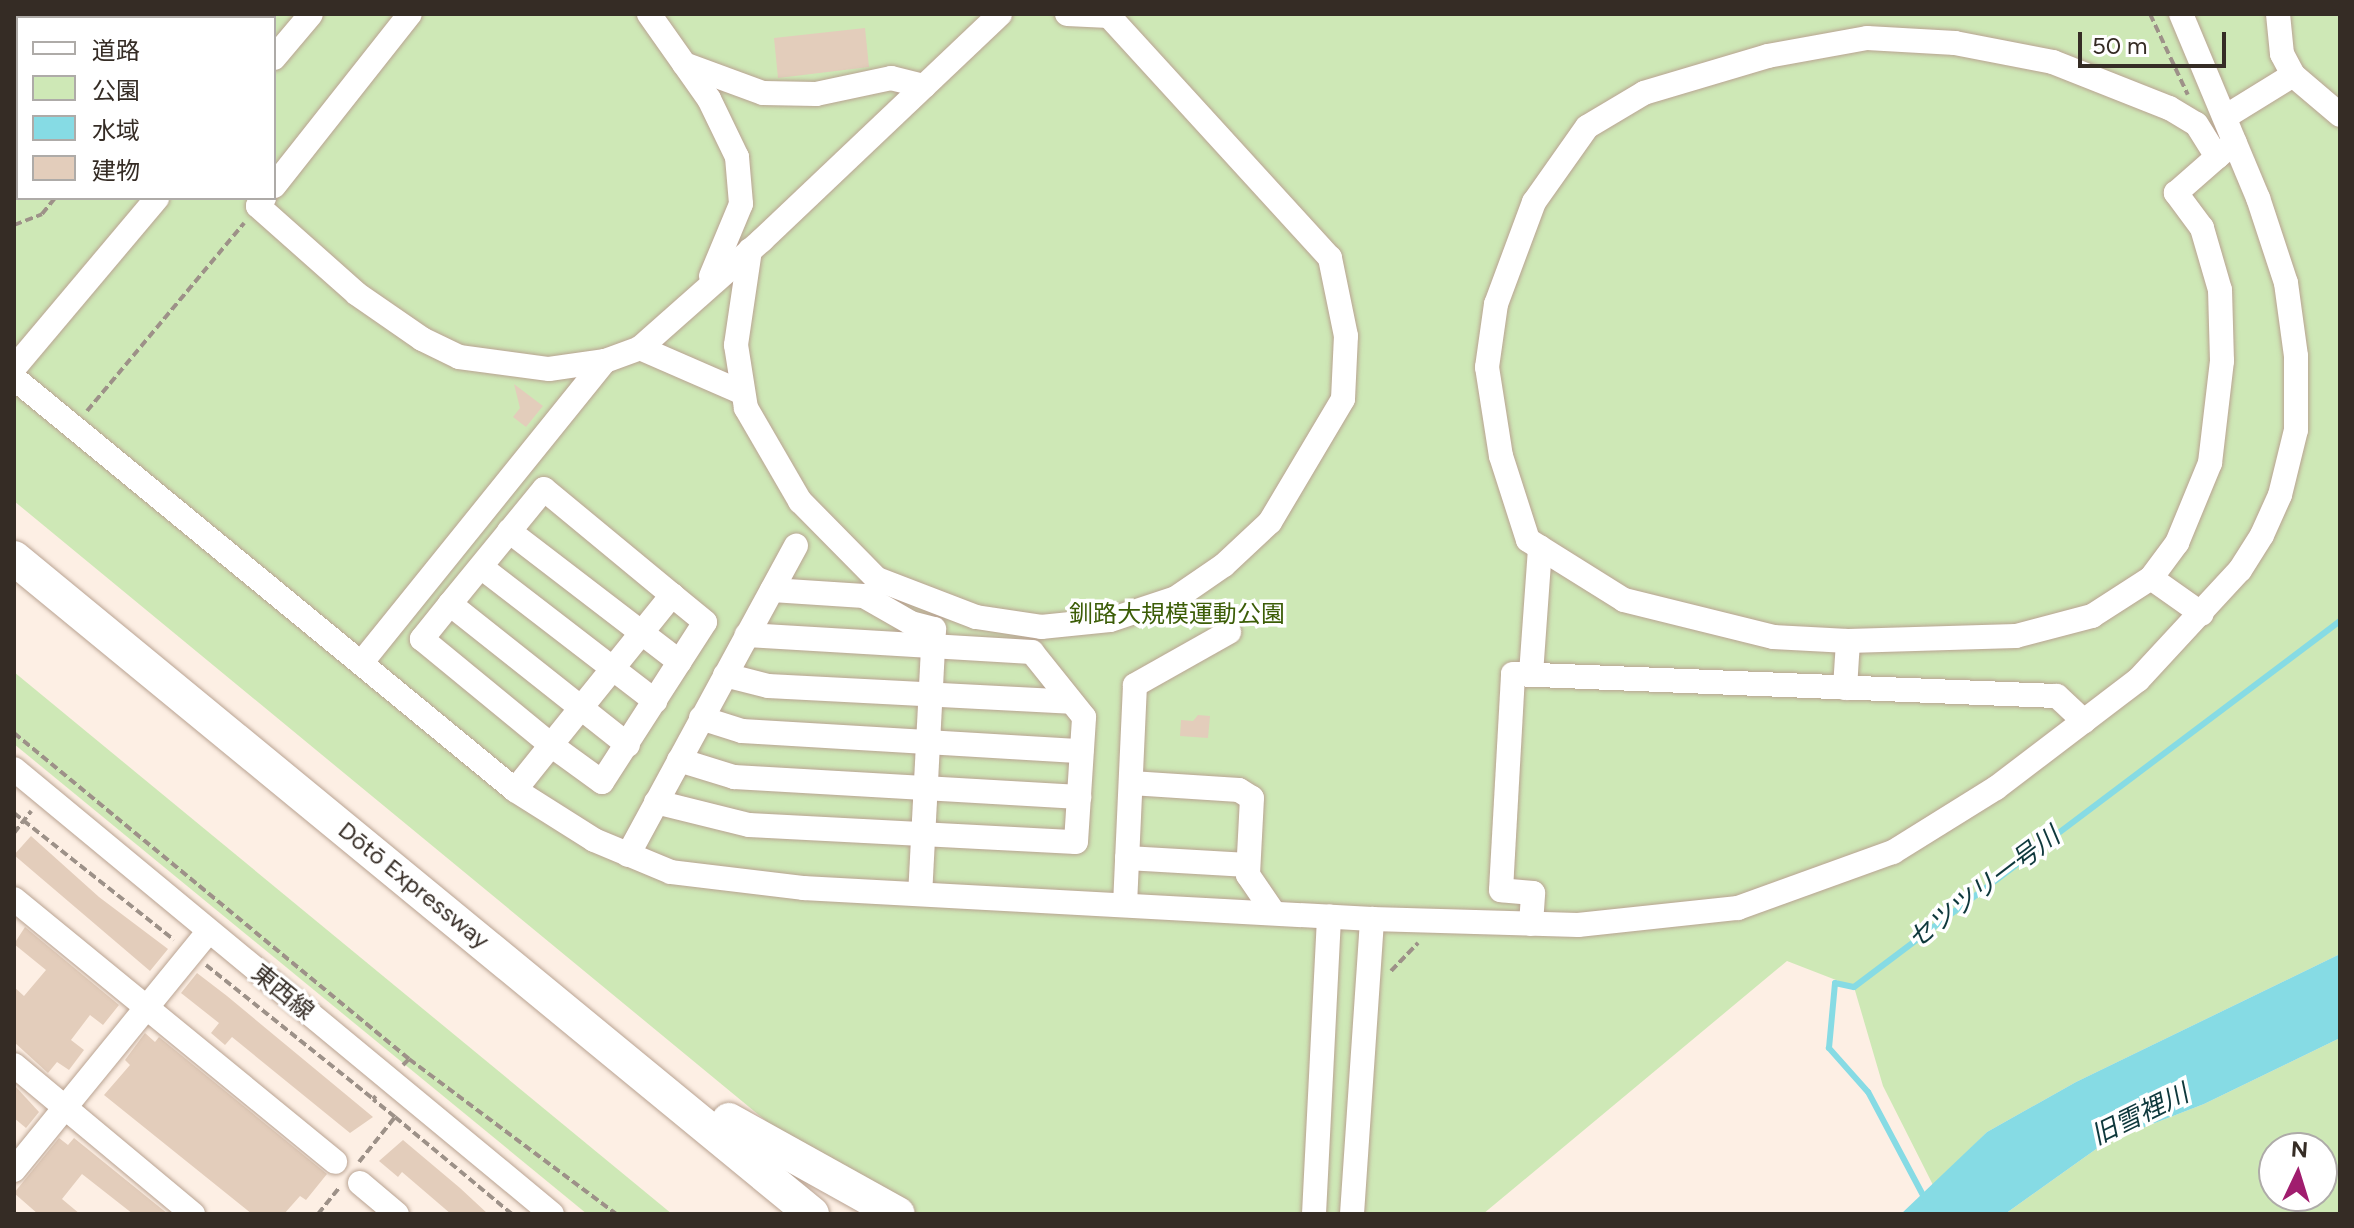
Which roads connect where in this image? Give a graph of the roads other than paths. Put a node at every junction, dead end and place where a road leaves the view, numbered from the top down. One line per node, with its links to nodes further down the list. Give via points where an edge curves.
1 (311, 14): 9 (street)
2 (410, 14): 16 (street)
3 (649, 14): 10 (street)
4 (1000, 14): 12 (street)
5 (1067, 14): 8 (street)
6 (2181, 14): 14 (street)
7 (2278, 14): 11 (street, via 2282,54)
8 (1109, 15): 25 (street, via 1330,258 1346,336 1343,399 1270,522 1224,565 1176,598 1110,620 1041,627 976,617 877,579 838,545 800,501)
9 (276, 56)
10 (684, 64): 12 (street, via 763,93 816,94 891,78); 20 (street, via 709,99 737,157 741,204)
11 (2293, 75): 13 (street); 14 (street)
12 (924, 86): 19 (street)
13 (2340, 115)
14 (2225, 117): 15 (street)
15 (2226, 149): 28 (street, via 2196,124 2053,62 1955,43 1867,38 1768,56 1644,93 1587,127 1534,202 1496,304 1487,367 1501,456 1528,540); 31 (street, via 2176,193 2202,228 2220,290 2222,361 2210,463 2177,543); 36 (street, via 2286,283 2296,356 2296,430 2280,495 2262,535)
16 (276, 183)
17 (155, 200): 23 (street)
18 (261, 202): 22 (street, via 357,294 422,339 459,357 549,369)
19 (750, 250): 20 (street); 25 (street, via 736,345)
20 (706, 285): 21 (street)
21 (640, 348): 22 (street); 25 (street)
22 (605, 361): 42 (street)
23 (14, 368)
24 (14, 378): 42 (street)
25 (741, 392)
26 (509, 531): 30 (street); 34 (street, via 544,489); 37 (street)
27 (796, 546): 33 (street)
28 (1540, 547): 40 (street, via 1624,600 1773,637); 45 (street)
29 (14, 558): 78 (highway, Dōtō Expressway)
30 (481, 567): 35 (street); 44 (street)
31 (2151, 578): 36 (street); 40 (street, via 2092,616 2016,636)
32 (14, 579): 87 (highway, Dōtō Expressway)
33 (772, 590): 39 (street); 41 (street, via 864,596 911,623 934,629)
34 (672, 595): 37 (street); 43 (street, via 705,622)
35 (450, 604): 51 (street); 55 (street, via 422,639)
36 (2202, 614): 53 (street, via 2138,680)
37 (643, 631): 43 (street); 44 (street)
38 (1229, 632): 60 (street, via 1135,685)
39 (747, 635): 41 (street); 46 (street)
40 (1848, 641): 47 (street)
41 (933, 646): 48 (street); 50 (street, via 1032,652)
42 (362, 662): 62 (street)
43 (680, 662): 49 (street)
44 (613, 668): 49 (street); 51 (street)
45 (1531, 674): 47 (street); 75 (street, via 1513,674 1501,890 1533,893)
46 (725, 675): 48 (street, via 768,686); 52 (street)
47 (1845, 688): 53 (street, via 2057,696)
48 (930, 696): 50 (street); 54 (street)
49 (655, 701): 56 (street)
50 (1071, 702): 57 (street, via 1084,717)
51 (582, 706): 55 (street); 56 (street)
52 (701, 718): 54 (street, via 742,731); 58 (street)
53 (2084, 721): 75 (street, via 1996,788 1893,852 1804,888 1738,908 1643,922)
54 (928, 741): 57 (street); 61 (street)
55 (551, 745): 56 (street, via 602,782); 62 (street)
56 (628, 745)
57 (1081, 751): 63 (street)
58 (679, 760): 61 (street, via 734,777); 64 (street)
59 (14, 769): 76 (street, 東西線)
60 (1131, 783): 67 (street); 68 (street, via 1239,790 1252,798)
61 (926, 788): 63 (street); 65 (street)
62 (515, 790): 66 (street)
63 (1079, 797): 65 (street, via 1076,842)
64 (656, 802): 65 (street, via 749,825); 66 (street)
65 (923, 834): 69 (street)
66 (628, 855): 69 (street, via 671,872 720,882)
67 (1127, 858): 68 (street); 71 (street)
68 (1248, 865): 72 (street, via 1248,875)
69 (920, 894): 71 (street)
70 (14, 899): 77 (street)
71 (1125, 905): 72 (street)
72 (1274, 913): 73 (street)
73 (1329, 916): 74 (street); 81 (street)
74 (1372, 919): 75 (street); 82 (street)
75 (1531, 924)
76 (209, 931): 77 (street); 86 (street, 東西線)
77 (148, 1008): 80 (street); 85 (street)
78 (566, 1010): 88 (highway, Dōtō Expressway); 89 (highway, via 759,1141)
79 (14, 1065): 80 (street)
80 (66, 1108): 83 (street); 84 (street)
81 (1319, 1127): 82 (street); 90 (street)
82 (1358, 1128): 91 (street)
83 (14, 1170)
84 (193, 1214)
85 (397, 1214)
86 (552, 1214)
87 (785, 1214)
88 (812, 1214)
89 (898, 1214)
90 (1314, 1214)
91 (1352, 1214)

